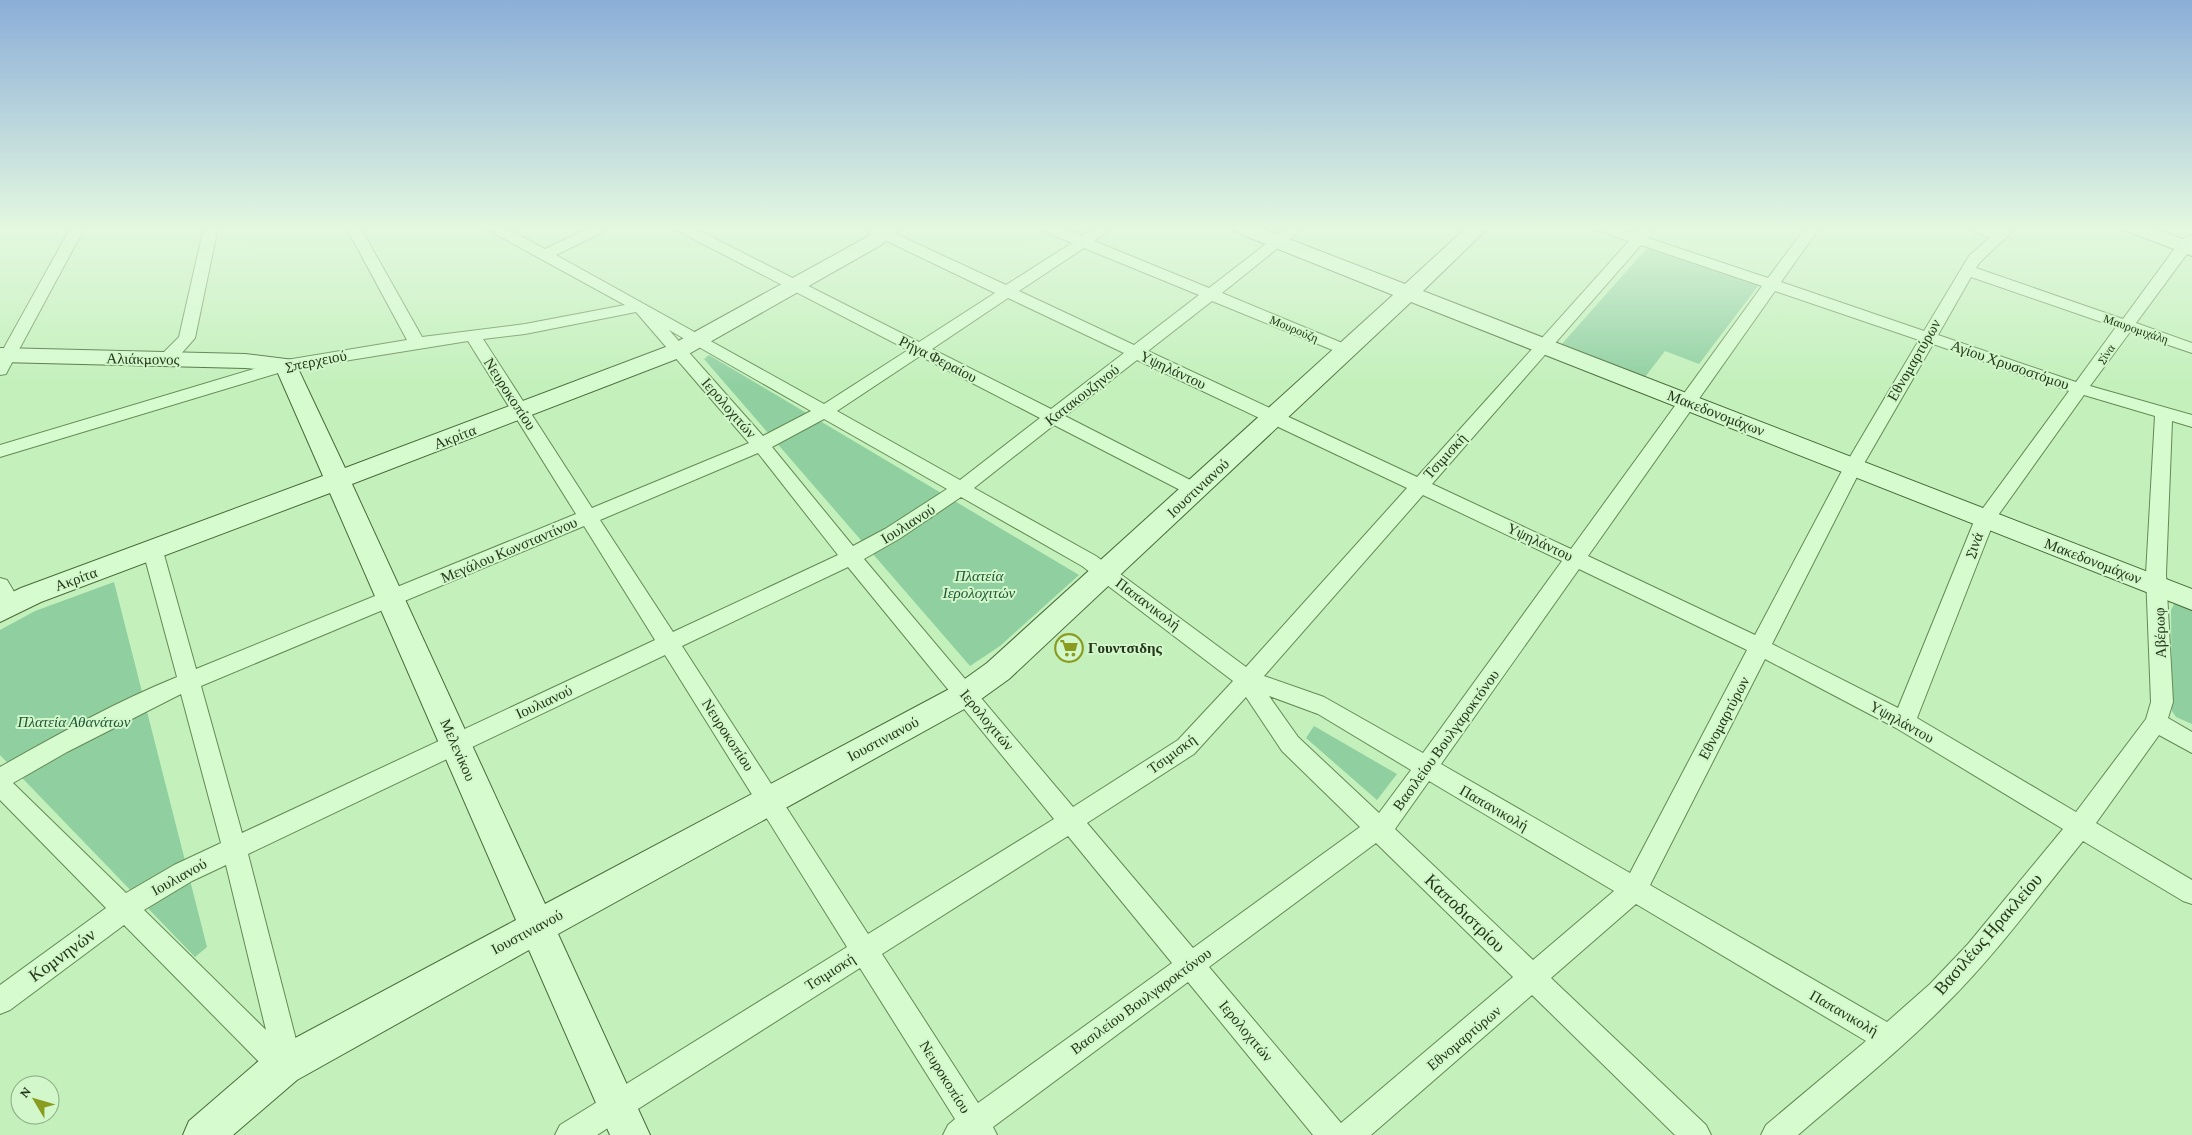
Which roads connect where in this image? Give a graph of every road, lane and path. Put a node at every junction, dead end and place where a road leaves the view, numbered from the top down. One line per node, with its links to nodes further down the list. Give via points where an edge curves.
1 (48, 280): 36 (street)
2 (200, 280): 35 (street, via 187,338)
3 (382, 280): 28 (street)
4 (591, 280): 24 (street, Ιερολοχιτών)
5 (785, 280): 20 (street, Ρήγα Φεραίου)
6 (804, 280): 20 (street, Ακρίτα)
7 (982, 280): 21 (street, Υψηλάντου)
8 (1025, 280): 21 (street, Μεγάλου Κωνσταντίνου)
9 (1177, 280): 23 (street, Μουρούζη)
10 (1229, 280): 23 (street, Κατακουζηνού)
11 (1375, 280): 22 (street, Μακεδονομάχων)
12 (1422, 280): 22 (street, Ιουστινιανού)
13 (1602, 280): 30 (street, Τσιμισκή)
14 (1762, 280): 19 (street, Αγίου Χρυσοστόμου)
15 (1775, 280): 19 (street, Βασιλείου Βουλγαροκτόνου)
16 (1961, 280): 27 (street, Εθνομαρτύρων)
17 (1995, 280): 25 (street, Μαυρομιχάλη)
18 (2162, 280): 25 (street, Σίνα)
19 (1772, 284): 27 (street, Αγίου Χρυσοστόμου); 39 (street, Βασιλείου Βουλγαροκτόνου)
20 (795, 285): 29 (street, Ακρίτα); 32 (street, Ρήγα Φεραίου)
21 (1006, 292): 32 (street, Μεγάλου Κωνσταντίνου); 34 (street, Υψηλάντου)
22 (1408, 293): 30 (street, Μακεδονομάχων); 33 (street, Ιουστινιανού)
23 (1211, 294): 33 (street, Μουρούζη); 34 (street, Κατακουζηνού)
24 (640, 307): 26 (street, Σπερχειού); 29 (street, Ιερολοχιτών)
25 (2127, 326): 31 (street, Μαυρομιχάλη); 38 (street, Σίνα)
26 (473, 336): 28 (street, Σπερχειού); 40 (street, Νευροκοπίου)
27 (1927, 337): 38 (street, Αγίου Χρυσοστόμου); 48 (street, Εθνομαρτύρων)
28 (417, 343): 37 (street, Σπερχειού)
29 (688, 346): 40 (street, Ακρίτα); 41 (street, Ιερολοχιτών); 46 (street, Ιερολοχιτών)
30 (1544, 346): 39 (street, Μακεδονομάχων); 50 (street, Τσιμισκή)
31 (2192, 348)
32 (920, 350): 41 (street, Μεγάλου Κωνσταντίνου); 43 (street, Ρήγα Φεραίου)
33 (1346, 350): 44 (street, Ιουστινιανού)
34 (1136, 353): 43 (street, Κατακουζηνού); 44 (street, Υψηλάντου)
35 (167, 359): 36 (street, Αλιάκμονος); 37 (street, Αλιάκμονος)
36 (3, 360)
37 (286, 365): 47 (street, Σπερχειού); 49 (street, Μελενίκου)
38 (2081, 389): 42 (street, Αγίου Χρυσοστόμου); 54 (street, Σινά)
39 (1687, 402): 48 (street, Μακεδονομάχων); 57 (street, Βασιλείου Βουλγαροκτόνου)
40 (521, 412): 49 (street, Ακρίτα); 53 (street, Νευροκοπίου)
41 (824, 412): 46 (street, Μεγάλου Κωνσταντίνου); 51 (street, Ιερολοχιτών)
42 (2164, 414): 45 (street, Αγίου Χρυσοστόμου); 59 (street, Αβέρωφ)
43 (1053, 417): 51 (street, Κατακουζηνού); 52 (street, Ρήγα Φεραίου)
44 (1274, 417): 50 (street, Υψηλάντου); 52 (street, Ιουστινιανού)
45 (2192, 421)
46 (761, 445): 53 (street, Μεγάλου Κωνσταντίνου); 56 (street, Ιερολοχιτών)
47 (0, 451)
48 (1853, 467): 54 (street, Μακεδονομάχων); 64 (street, Εθνομαρτύρων)
49 (338, 481): 55 (street, Ακρίτα); 61 (street, Μελενίκου)
50 (1419, 485): 57 (street, Υψηλάντου); 65 (street, Τσιμισκή)
51 (960, 489): 56 (street, Ιουλιανού); 58 (street, Ιερολοχιτών)
52 (1195, 490): 58 (street, Ιουστινιανού)
53 (589, 517): 61 (street, Μεγάλου Κωνσταντίνου); 63 (street, Νευροκοπίου)
54 (1985, 519): 59 (street, Μακεδονομάχων); 68 (street, Σινά)
55 (153, 551): 60 (street, Ακρίτα, via 31,596); 66 (street)
56 (851, 557): 63 (street, Ιουλιανού); 67 (street, Ιερολοχιτών)
57 (1576, 559): 64 (street, Υψηλάντου); 72 (street, Βασιλείου Βουλγαροκτόνου)
58 (1106, 572): 65 (street, Παπανικολή); 67 (street, Ιουστινιανού, via 1015,656)
59 (2157, 586): 62 (street, Μακεδονομάχων); 69 (street, Αβέρωφ, via 2162,702)
60 (4, 600)
61 (390, 600): 66 (street, Μεγάλου Κωνσταντίνου); 70 (street, Μελενίκου)
62 (2192, 600)
63 (669, 643): 70 (street, Ιουλιανού); 75 (street, Νευροκοπίου)
64 (1761, 647): 68 (street, Υψηλάντου); 80 (street, Εθνομαρτύρων)
65 (1246, 679): 72 (street, Παπανικολή, via 1316,703); 76 (street, Τσιμισκή, via 1186,747); 78 (street, Καποδιστρίου, via 1290,744)
66 (190, 681): 73 (street, Μεγάλου Κωνσταντίνου, via 114,716); 79 (street)
67 (966, 694): 75 (street, Ιουστινιανού); 76 (street, Ιερολοχιτών)
68 (1904, 722): 77 (street, Υψηλάντου)
69 (2156, 722): 71 (street); 77 (street, Αβέρωφ)
70 (455, 744): 79 (street, Ιουλιανού); 83 (street, Μελενίκου)
71 (2192, 744)
72 (1427, 768): 78 (street, Βασιλείου Βουλγαροκτόνου); 80 (street, Παπανικολή)
73 (0, 779)
74 (0, 785): 82 (street)
75 (770, 801): 83 (street, Ιουστινιανού); 84 (street, Νευροκοπίου)
76 (1071, 821): 84 (street, Τσιμισκή); 85 (street, Ιερολοχιτών)
77 (2080, 826): 81 (street, Υψηλάντου); 88 (street, Βασιλέως Ηρακλείου, via 1976,953 1939,993)
78 (1378, 828): 85 (street, Βασιλείου Βουλγαροκτόνου); 86 (street, Καποδιστρίου)
79 (234, 848): 82 (street, Ιουλιανού, via 172,879); 89 (street, via 287,1059)
80 (1634, 890): 86 (street, Εθνομαρτύρων); 88 (street, Παπανικολή)
81 (2192, 893)
82 (125, 910): 87 (street, Κομνηνών); 89 (street)
83 (537, 927): 89 (street, Ιουστινιανού); 90 (street, Μελενίκου)
84 (865, 950): 90 (street, Τσιμισκή); 91 (street, Νευροκοπίου)
85 (1190, 965): 91 (street, Βασιλείου Βουλγαροκτόνου); 95 (street, Ιερολοχιτών)
86 (1533, 978): 96 (street, Εθνομαρτύρων); 97 (street, Καποδιστρίου)
87 (0, 1001)
88 (1888, 1039): 98 (street, Βασιλέως Ηρακλείου)
89 (283, 1066): 92 (street, Ιουστινιανού)
90 (618, 1106): 93 (street, Τσιμισκή); 94 (street, Μελενίκου)
91 (971, 1131)
92 (203, 1135)
93 (570, 1135)
94 (630, 1135)
95 (1332, 1135)
96 (1349, 1135)
97 (1696, 1135)
98 (1776, 1135)

